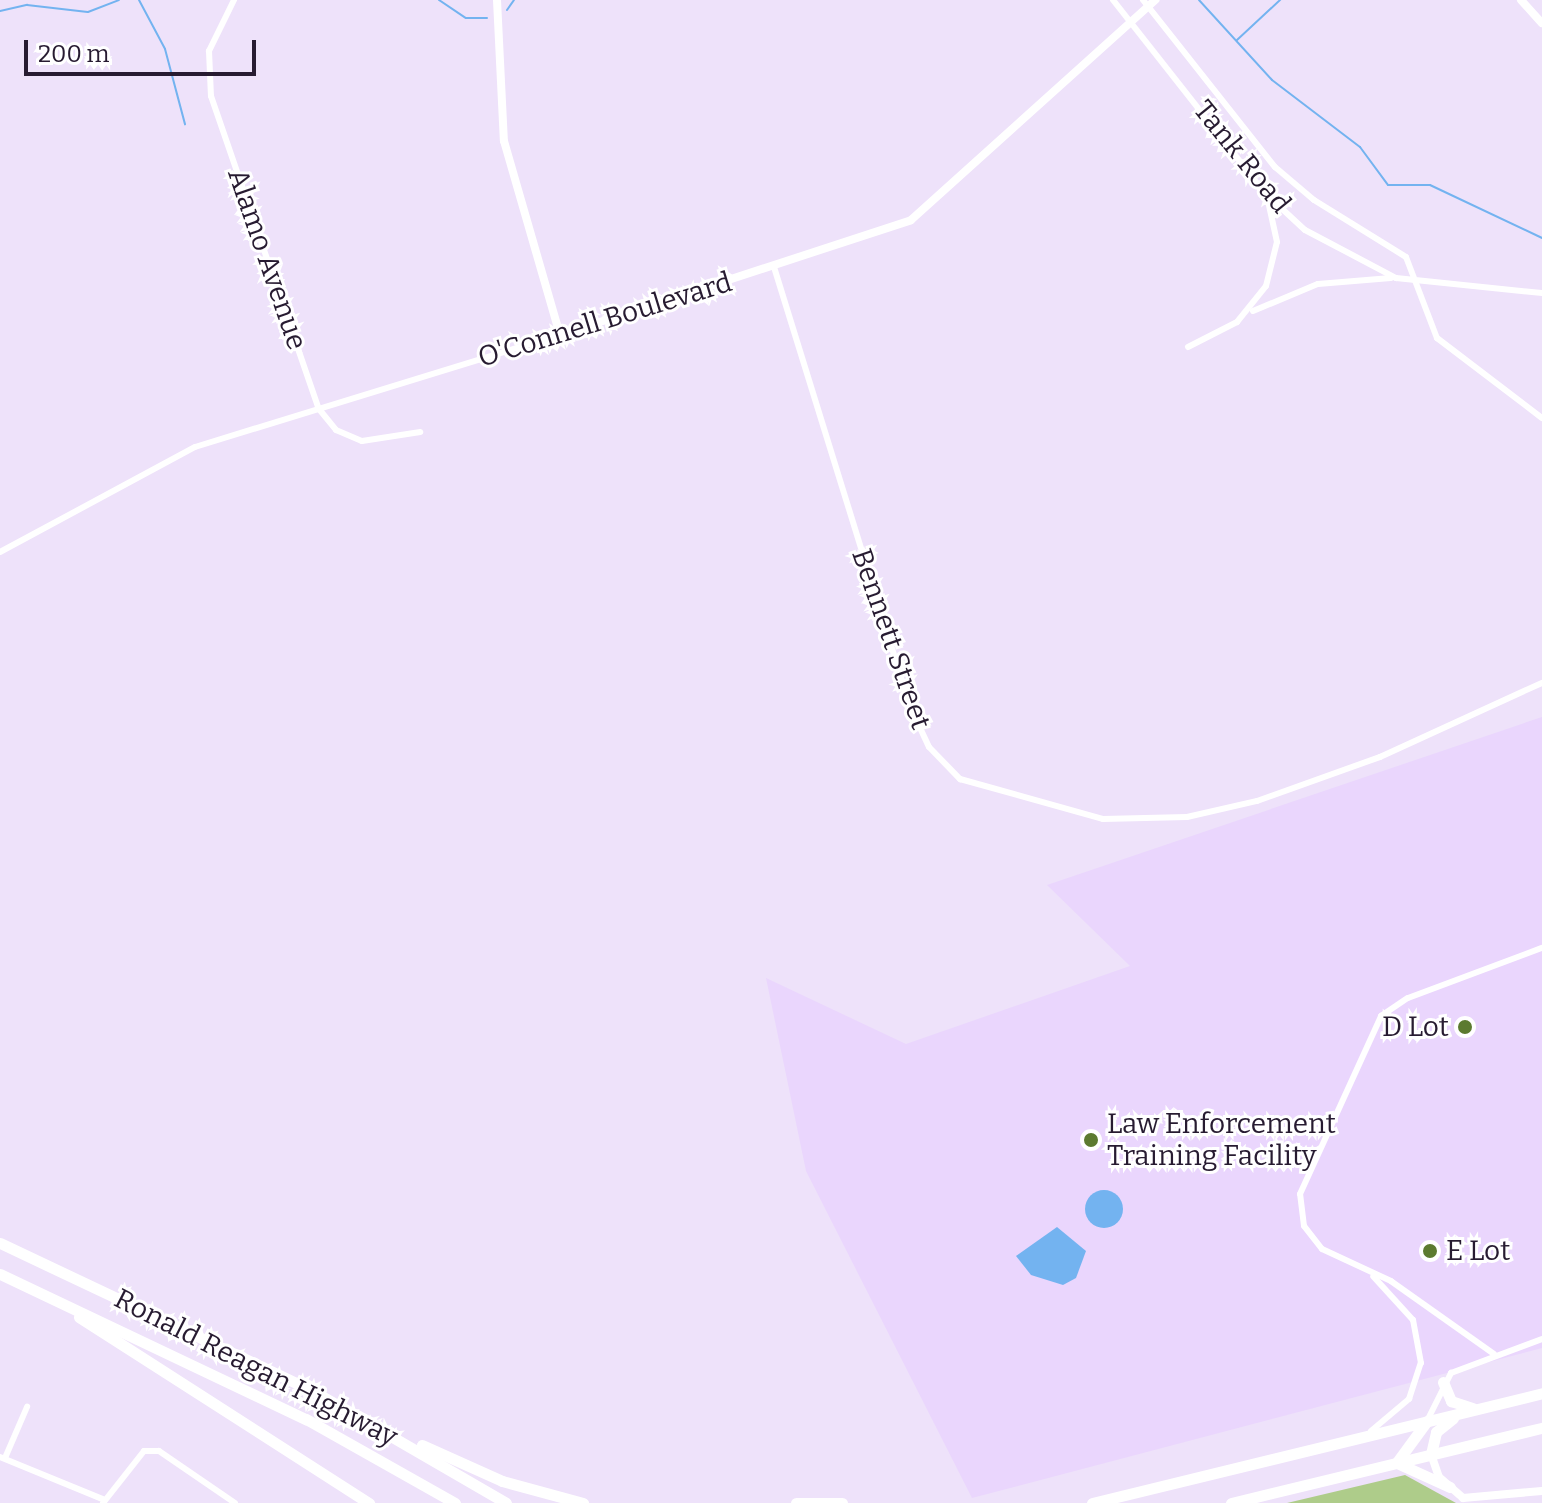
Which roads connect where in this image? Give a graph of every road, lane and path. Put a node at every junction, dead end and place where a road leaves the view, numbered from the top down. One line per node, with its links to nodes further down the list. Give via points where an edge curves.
1 (234, 0): 16 (street, Alamo Avenue, via 209,51 211,96)
2 (497, 0): 14 (street, via 504,141)
3 (1113, 0): 6 (street, Tank Road)
4 (1521, 0): 7 (street)
5 (1149, 2): 6 (street, O'Connell Boulevard); 11 (street, via 1275,167 1314,200 1399,249)
6 (1134, 20): 8 (street, Tank Road); 9 (street, O'Connell Boulevard, via 922,212 885,232)
7 (1542, 23)
8 (1265, 193): 10 (street, Tank Road, via 1333,249); 13 (street, via 1274,263)
9 (774, 267): 14 (street, O'Connell Boulevard); 20 (street, Bennett Street, via 909,704 929,747 960,779 1103,819 1187,817 1297,788 1441,733)
10 (1396, 278): 11 (street, Tank Road); 13 (street, via 1318,284)
11 (1415, 282): 12 (street, Tank Road); 17 (street, via 1437,338)
12 (1542, 293)
13 (1246, 315): 15 (street)
14 (560, 335): 16 (street, O'Connell Boulevard)
15 (1188, 347)
16 (319, 409): 18 (street, Alamo Avenue, via 336,430 362,441); 19 (street, O'Connell Boulevard, via 187,451)
17 (1542, 418)
18 (420, 432)
19 (0, 552)
20 (1542, 683)
21 (1542, 948): 23 (street, via 1399,1002 1370,1034 1299,1204 1316,1243)
22 (0, 1243): 33 (highway, Ronald Reagan Highway)
23 (1366, 1272): 27 (street, via 1469,1330); 36 (street, via 1413,1320 1421,1363 1409,1399)
24 (0, 1274): 25 (highway, Ronald Reagan Highway)
25 (59, 1302): 44 (highway); 45 (highway, Ronald Reagan Highway, via 306,1419)
26 (1542, 1339): 27 (street)
27 (1494, 1354): 28 (street)
28 (1443, 1382): 31 (highway, via 1451,1401); 34 (street)
29 (1542, 1393): 31 (highway)
30 (27, 1407): 38 (street)
31 (1477, 1409): 32 (highway)
32 (1460, 1413): 34 (highway); 37 (highway, via 1436,1432)
33 (362, 1419): 46 (highway, Ronald Reagan Highway); 47 (highway, via 489,1476)
34 (1427, 1421): 36 (highway); 39 (highway)
35 (1542, 1428): 37 (highway)
36 (1359, 1438): 50 (highway)
37 (1431, 1454): 39 (highway); 40 (street)
38 (3, 1458): 42 (street)
39 (1397, 1463): 40 (highway); 51 (highway)
40 (1450, 1487): 41 (street, via 1463,1498 1490,1501)
41 (1542, 1491)
42 (104, 1502): 43 (street, via 131,1461 159,1451)
43 (235, 1503)
44 (369, 1503)
45 (455, 1503)
46 (506, 1503)
47 (583, 1503)
48 (796, 1503): 49 (highway)
49 (842, 1503)
50 (1092, 1503)
51 (1231, 1503)

